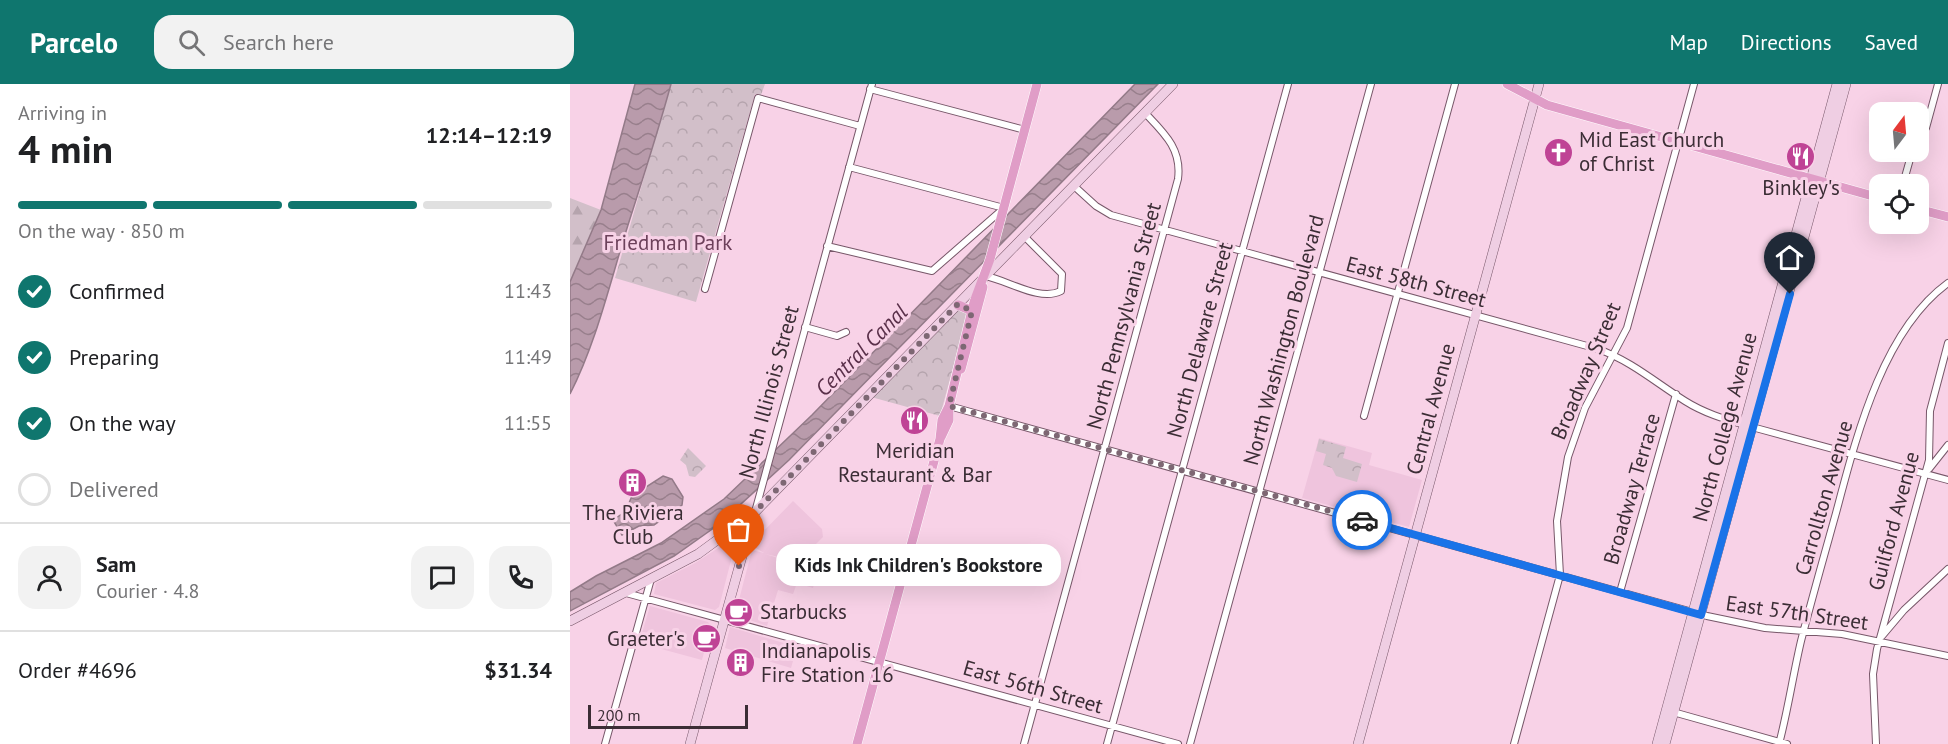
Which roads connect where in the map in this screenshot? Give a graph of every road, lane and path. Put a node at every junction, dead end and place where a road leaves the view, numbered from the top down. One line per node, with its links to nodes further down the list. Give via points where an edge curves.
1 (1037, 84): 17 (main road)
2 (1173, 84): 14 (main road)
3 (1288, 84): 29 (street, North Delaware Street)
4 (1371, 84): 30 (street, North Washington Boulevard)
5 (1455, 84): 34 (street)
6 (1507, 84): 13 (main road)
7 (1539, 84): 13 (main road, Central Avenue)
8 (1694, 84): 18 (street, Broadway Street)
9 (1837, 84): 20 (main road, North College Avenue)
10 (1846, 84): 20 (main road, North College Avenue)
11 (1938, 84): 15 (street)
12 (871, 87): 16 (street, North Illinois Street); 17 (street)
13 (1535, 100): 18 (main road); 37 (main road, Central Avenue)
14 (1145, 113): 21 (main road); 26 (street, North Pennsylvania Street, via 1169,138 1178,161 1178,179)
15 (1929, 117)
16 (860, 126): 19 (street, North Illinois Street); 33 (street, via 758,98)
17 (1025, 130): 24 (main road)
18 (1678, 141): 20 (main road); 41 (street, Broadway Street, via 1630,319)
19 (849, 167): 24 (street); 28 (street, North Illinois Street)
20 (1816, 180): 22 (main road); 46 (main road, North College Avenue)
21 (1074, 186): 26 (street, East 58th Street, via 1102,211); 27 (main road)
22 (1869, 195)
23 (1929, 212): 25 (main road)
24 (1002, 213): 28 (street, via 932,271); 31 (main road)
25 (1948, 217)
26 (1164, 230): 29 (street, East 58th Street); 48 (street, North Pennsylvania Street)
27 (1024, 236): 31 (main road); 31 (street, via 1062,274 1061,291 1051,295)
28 (827, 246): 38 (street, North Illinois Street)
29 (1242, 251): 30 (street, East 58th Street); 50 (street, North Delaware Street)
30 (1319, 273): 34 (street, East 58th Street); 53 (street, North Washington Boulevard)
31 (985, 276): 35 (main road); 36 (main road); 42 (main road, via 973,332)
32 (1948, 283): 49 (street, Carrollton Avenue, via 1929,298 1896,348 1869,401)
33 (705, 289)
34 (1397, 294): 37 (street, East 58th Street); 45 (street)
35 (958, 304): 36 (main road); 54 (main road)
36 (972, 311): 42 (main road)
37 (1475, 315): 41 (street, East 58th Street); 55 (main road, Central Avenue)
38 (805, 327): 39 (street, via 837,336); 54 (street, North Illinois Street)
39 (846, 332)
40 (1948, 343): 51 (street, Guilford Avenue, via 1929,411 1930,451)
41 (1614, 355): 43 (street, East 58th Street); 57 (street, Broadway Street, via 1583,414 1566,463 1557,520)
42 (957, 378): 44 (main road)
43 (1676, 394): 46 (street, East 58th Street, via 1713,415); 60 (street, Broadway Terrace)
44 (949, 406): 48 (street, East 57th Street); 68 (main road, via 948,426 940,439)
45 (1364, 416)
46 (1749, 426): 49 (street, East 58th Street); 62 (main road, North College Avenue)
47 (1948, 445): 51 (street)
48 (1105, 449): 50 (street, East 57th Street); 69 (street, North Pennsylvania Street)
49 (1852, 454): 51 (street, East 58th Street); 65 (street, Carrollton Avenue)
50 (1182, 471): 53 (street, East 57th Street); 71 (street, North Delaware Street)
51 (1925, 474): 52 (street, East 58th Street); 66 (street, Guilford Avenue)
52 (1948, 480)
53 (1259, 492): 55 (street, East 57th Street); 79 (street, North Washington Boulevard)
54 (754, 513): 58 (main road, via 703,552); 63 (main road, North Illinois Street)
55 (1415, 535): 57 (street, East 57th Street); 80 (main road, Central Avenue)
56 (1948, 569): 66 (street, via 1897,617)
57 (1560, 575): 60 (street, East 57th Street); 81 (street, Broadway Street)
58 (651, 579): 59 (main road); 61 (street)
59 (625, 592): 61 (street, East 56th Street); 64 (main road)
60 (1620, 592): 62 (street, East 57th Street)
61 (645, 598): 63 (street, East 56th Street); 73 (street)
62 (1696, 613): 65 (street, East 57th Street, via 1765,628); 70 (main road, North College Avenue); 82 (main road, North College Avenue)
63 (724, 619): 68 (street, East 56th Street); 74 (main road, North Illinois Street)
64 (570, 621)
65 (1804, 631): 66 (street, East 57th Street); 72 (street, Carrollton Avenue)
66 (1879, 641): 67 (street, East 57th Street); 85 (street, Guilford Avenue, via 1873,674)
67 (1948, 656)
68 (879, 661): 69 (street, East 56th Street); 75 (main road)
69 (1035, 705): 71 (street, East 56th Street); 76 (street, North Pennsylvania Street)
70 (1673, 712): 72 (street); 83 (main road, North College Avenue)
71 (1112, 726): 77 (street, North Delaware Street); 78 (street, East 56th Street)
72 (1779, 743): 84 (street)
73 (605, 744)
74 (690, 744)
75 (857, 744)
76 (1024, 744)
77 (1107, 744)
78 (1178, 744)
79 (1190, 744)
80 (1358, 744)
81 (1514, 744)
82 (1657, 744)
83 (1665, 744)
84 (1787, 744)
85 (1876, 744)

